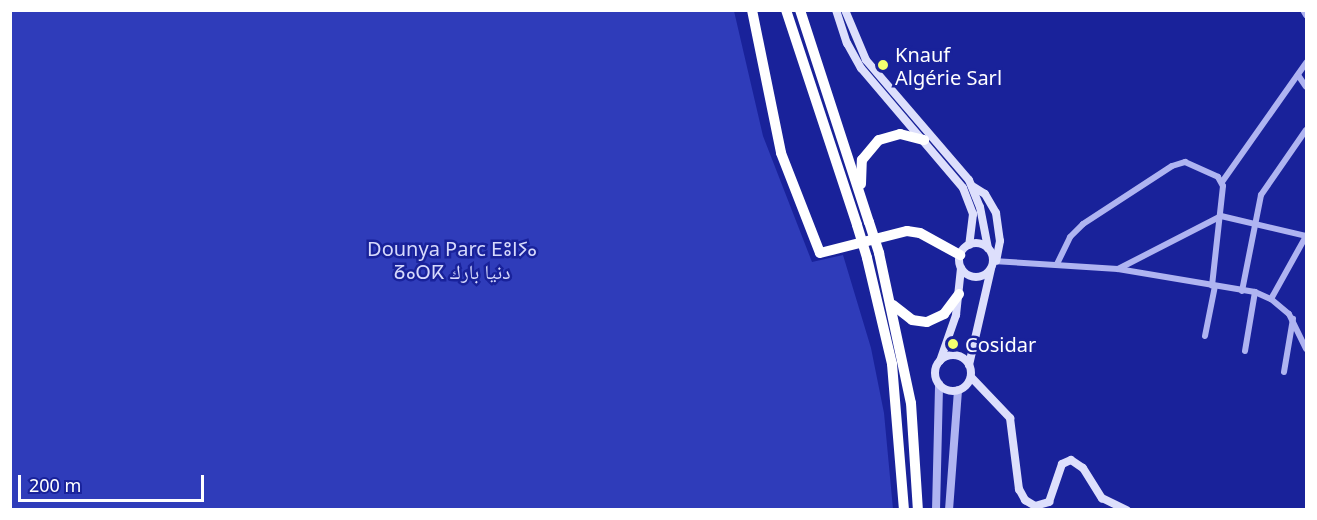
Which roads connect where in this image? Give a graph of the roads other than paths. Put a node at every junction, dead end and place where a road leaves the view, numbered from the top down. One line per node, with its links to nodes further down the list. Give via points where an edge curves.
1 (752, 10): 21 (highway, via 781,153 820,253 907,231 920,233)
2 (786, 10): 43 (highway, bridge, via 867,258 892,364)
3 (800, 10): 15 (highway)
4 (836, 10): 12 (main road, via 861,68)
5 (845, 10): 14 (main road, via 866,60)
6 (1303, 10): 7 (street)
7 (1306, 15)
8 (1306, 63): 9 (street)
9 (1298, 75): 10 (street); 13 (street)
10 (1306, 87)
11 (1306, 130): 17 (street, via 1261,195)
12 (924, 140): 15 (highway, via 894,134 871,146 861,165); 19 (main road, via 967,195 973,222)
13 (1222, 182): 16 (street); 23 (street, via 1193,165 1177,164 1078,228)
14 (972, 186): 20 (main road); 22 (main road, via 985,194 996,213 1000,242)
15 (862, 199): 31 (highway, bridge)
16 (1221, 216): 17 (street); 25 (street); 26 (street)
17 (1253, 223): 18 (street); 27 (street)
18 (1306, 236): 30 (street)
19 (969, 245): 20 (main road); 21 (main road)
20 (988, 248): 22 (main road)
21 (960, 255): 24 (main road)
22 (994, 263): 23 (street); 24 (main road, via 974,277); 37 (main road)
23 (1057, 264): 25 (street)
24 (961, 268): 29 (main road)
25 (1118, 269): 26 (street)
26 (1213, 285): 27 (street); 33 (street)
27 (1242, 291): 28 (street)
28 (1255, 292): 30 (street); 35 (street)
29 (959, 294): 31 (highway, via 944,314 927,322 908,318); 36 (main road, via 953,326)
30 (1271, 299): 32 (street)
31 (893, 305): 44 (highway, via 911,403)
32 (1293, 318): 34 (street); 38 (street)
33 (1205, 336)
34 (1306, 349)
35 (1245, 351)
36 (939, 362): 37 (main road, via 953,355); 40 (main road)
37 (969, 365): 39 (main road)
38 (1284, 372)
39 (971, 377): 41 (main road); 42 (main road)
40 (939, 384): 41 (main road); 45 (street)
41 (961, 388): 42 (main road); 46 (street)
42 (984, 393): 47 (main road, via 1010,418 1019,489 1025,500 1035,506 1049,502 1062,464 1071,460 1080,464 1102,498)
43 (904, 510)
44 (918, 510)
45 (936, 510)
46 (949, 510)
47 (1127, 510)

